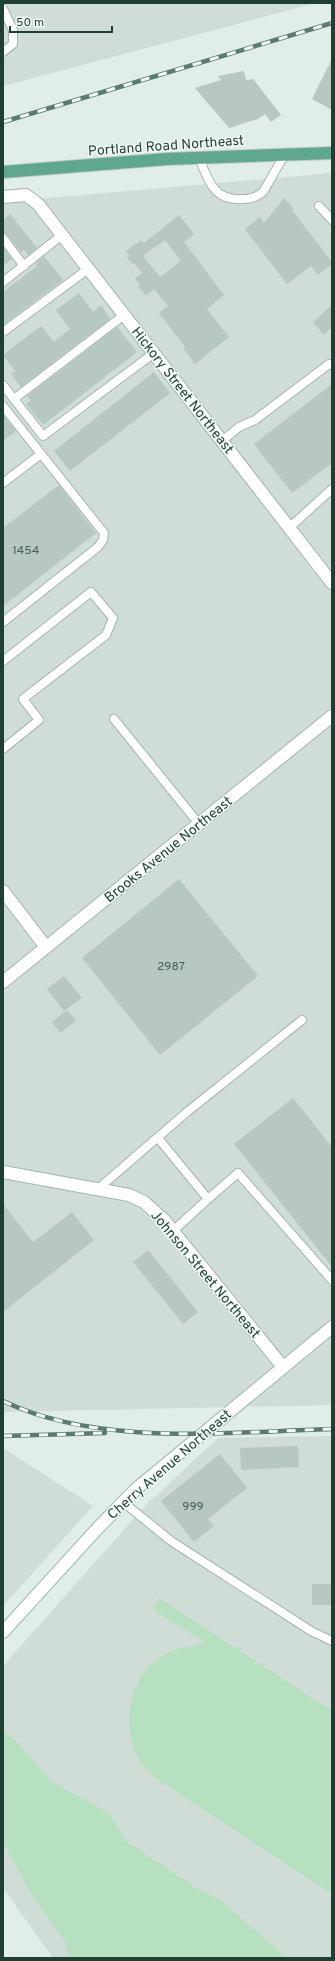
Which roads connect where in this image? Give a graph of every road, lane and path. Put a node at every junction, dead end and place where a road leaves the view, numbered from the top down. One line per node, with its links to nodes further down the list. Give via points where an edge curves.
1 (3, 9): 2 (lane, via 13,30 13,44)
2 (3, 52)
3 (332, 153): 4 (main road, Portland Road Northeast)
4 (285, 154): 5 (main road, Portland Road Northeast); 5 (lane, via 263,192 259,196 241,199 228,198 216,192)
5 (199, 158): 6 (main road, Portland Road Northeast)
6 (3, 172)
7 (3, 196): 10 (street, Hickory Street Northeast, via 26,195)
8 (319, 206): 9 (lane)
9 (332, 220)
10 (62, 235): 12 (lane); 13 (street, Hickory Street Northeast)
11 (3, 238): 12 (lane)
12 (24, 266): 14 (lane)
13 (88, 269): 15 (street, Hickory Street Northeast); 16 (lane)
14 (3, 282)
15 (124, 316): 17 (street, Hickory Street Northeast); 20 (lane)
16 (3, 332)
17 (154, 353): 20 (lane, via 44,436); 22 (street, Hickory Street Northeast)
18 (332, 364): 22 (lane)
19 (3, 385): 20 (lane)
20 (14, 399)
21 (3, 406): 23 (lane)
22 (222, 441): 26 (street, Hickory Street Northeast)
23 (41, 454): 24 (lane); 28 (lane, via 104,533 104,540)
24 (3, 483)
25 (332, 489): 26 (lane)
26 (289, 528): 27 (street, Hickory Street Northeast)
27 (332, 582)
28 (3, 622)
29 (3, 661): 32 (lane, via 91,592 114,618 106,635 23,699 39,720)
30 (332, 716): 33 (street, Brooks Avenue Northeast)
31 (114, 719): 33 (lane)
32 (3, 749)
33 (199, 824): 35 (street, Brooks Avenue Northeast)
34 (3, 891): 35 (street)
35 (46, 947): 36 (street, Brooks Avenue Northeast)
36 (3, 982)
37 (302, 1020): 38 (lane)
38 (158, 1138): 40 (lane); 41 (lane)
39 (3, 1172): 40 (street, Johnson Street Northeast)
40 (99, 1188): 42 (street, Johnson Street Northeast, via 144,1202 154,1209)
41 (208, 1199): 42 (lane); 43 (lane, via 238,1173)
42 (173, 1231): 45 (street, Johnson Street Northeast)
43 (332, 1280)
44 (332, 1327): 45 (street, Cherry Avenue Northeast)
45 (283, 1367): 46 (street, Cherry Avenue Northeast)
46 (123, 1502): 47 (street, Cherry Avenue Northeast); 48 (lane, via 171,1541 305,1627)
47 (3, 1632)
48 (332, 1641)

